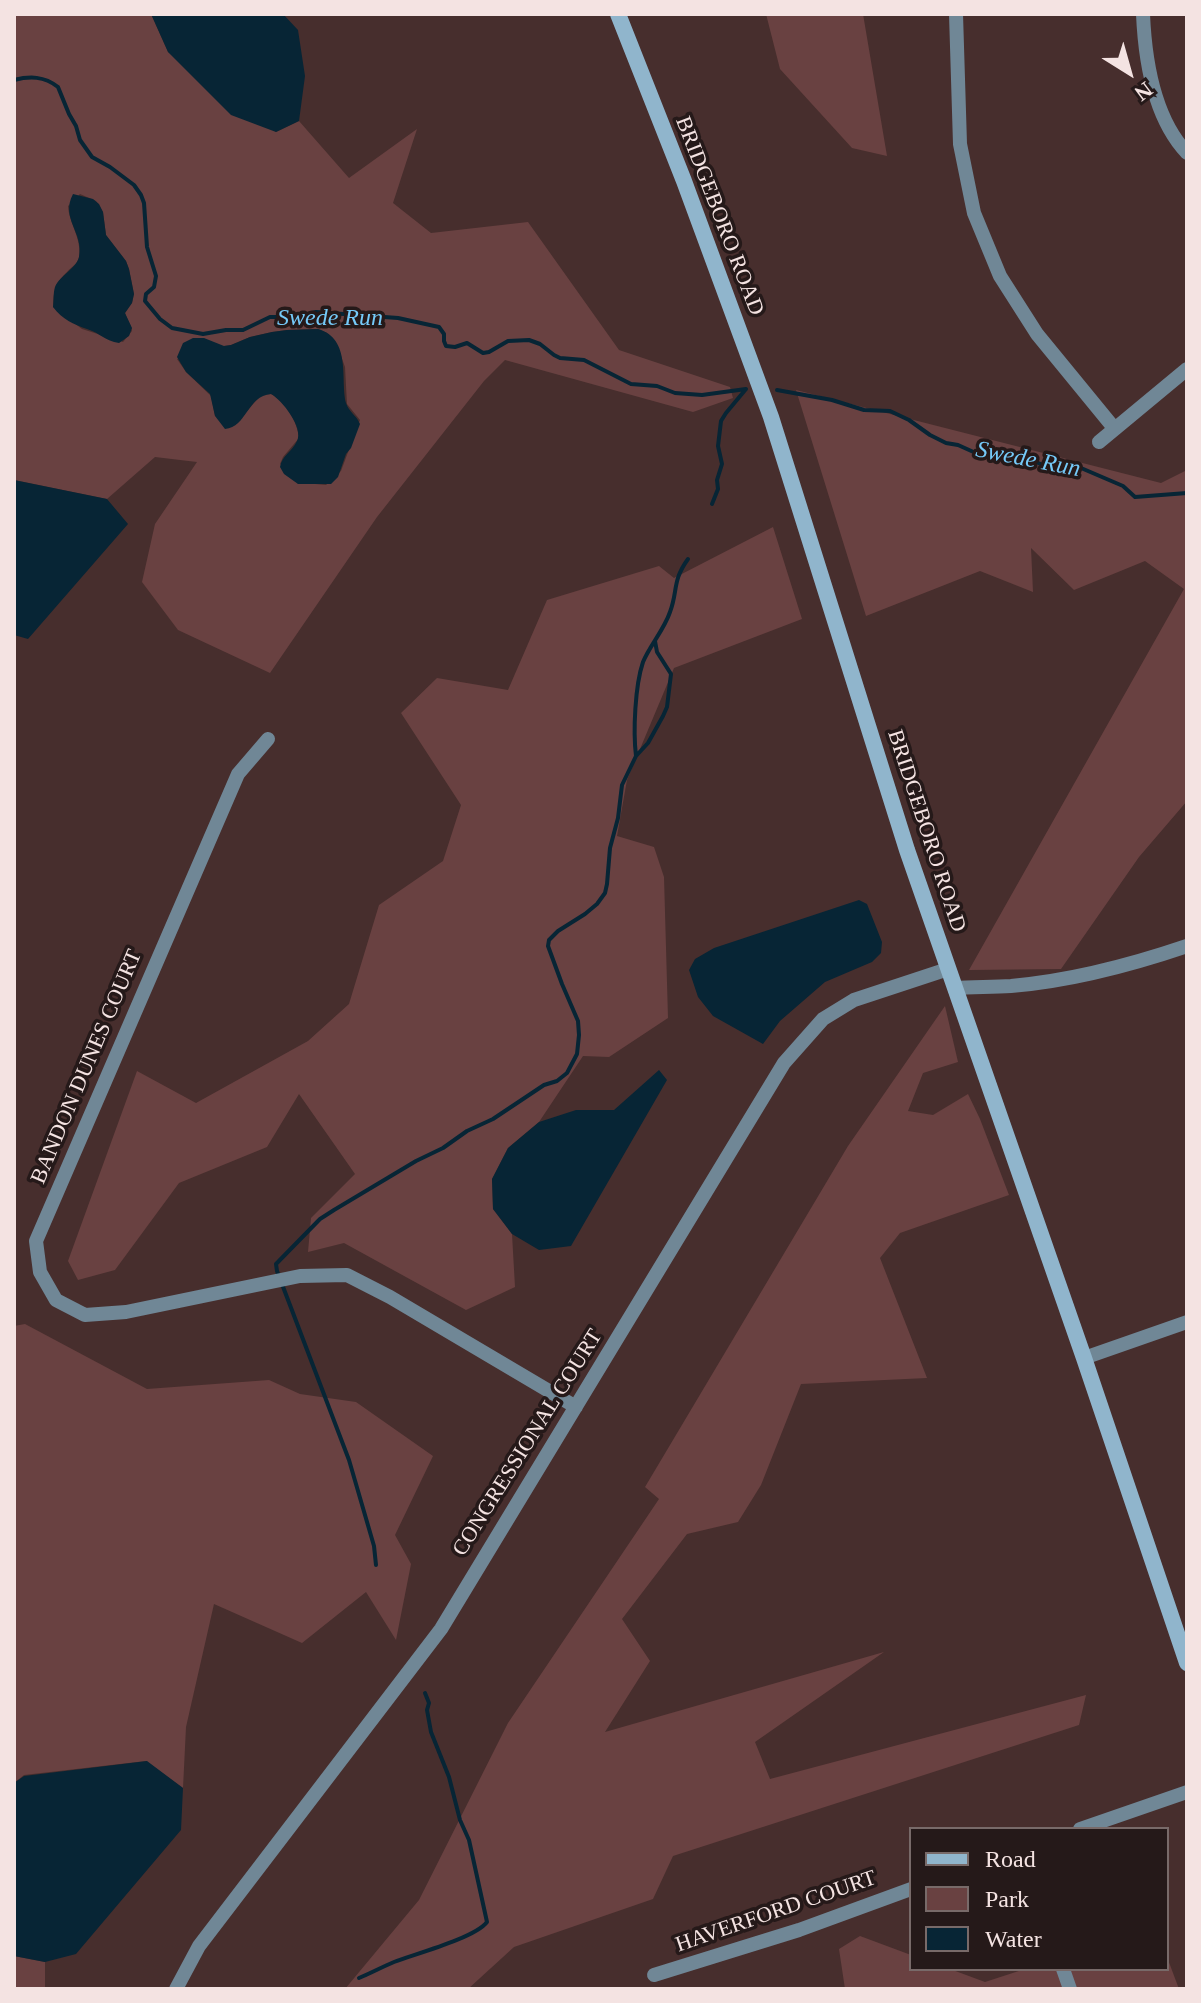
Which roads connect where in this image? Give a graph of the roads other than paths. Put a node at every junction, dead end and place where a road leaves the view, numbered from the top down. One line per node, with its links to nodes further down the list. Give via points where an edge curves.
1 (618, 14): 10 (main road, BRIDGEBORO ROAD, via 771,417)
2 (956, 14): 6 (street, via 960,144 974,213 1000,276 1037,334)
3 (1143, 14): 4 (street, via 1149,76 1165,121)
4 (1187, 153)
5 (1187, 369): 6 (street)
6 (1114, 428): 7 (street)
7 (1099, 442)
8 (268, 739): 14 (street, BANDON DUNES COURT, via 238,774 36,1241 40,1272 56,1300 85,1315 126,1312 300,1276 347,1275)
9 (1187, 946): 11 (street, via 1056,980)
10 (948, 969): 11 (main road, BRIDGEBORO ROAD); 14 (street, CONGRESSIONAL COURT, via 854,1000 823,1019 784,1063)
11 (955, 988): 13 (main road, BRIDGEBORO ROAD)
12 (1187, 1322): 13 (street)
13 (1084, 1358): 15 (main road, BRIDGEBORO ROAD)
14 (576, 1407): 20 (street, CONGRESSIONAL COURT, via 441,1629 199,1946)
15 (1186, 1659)
16 (1187, 1792): 17 (street)
17 (1086, 1827)
18 (909, 1890): 19 (street, HAVERFORD COURT)
19 (654, 1975)
20 (176, 1989)

